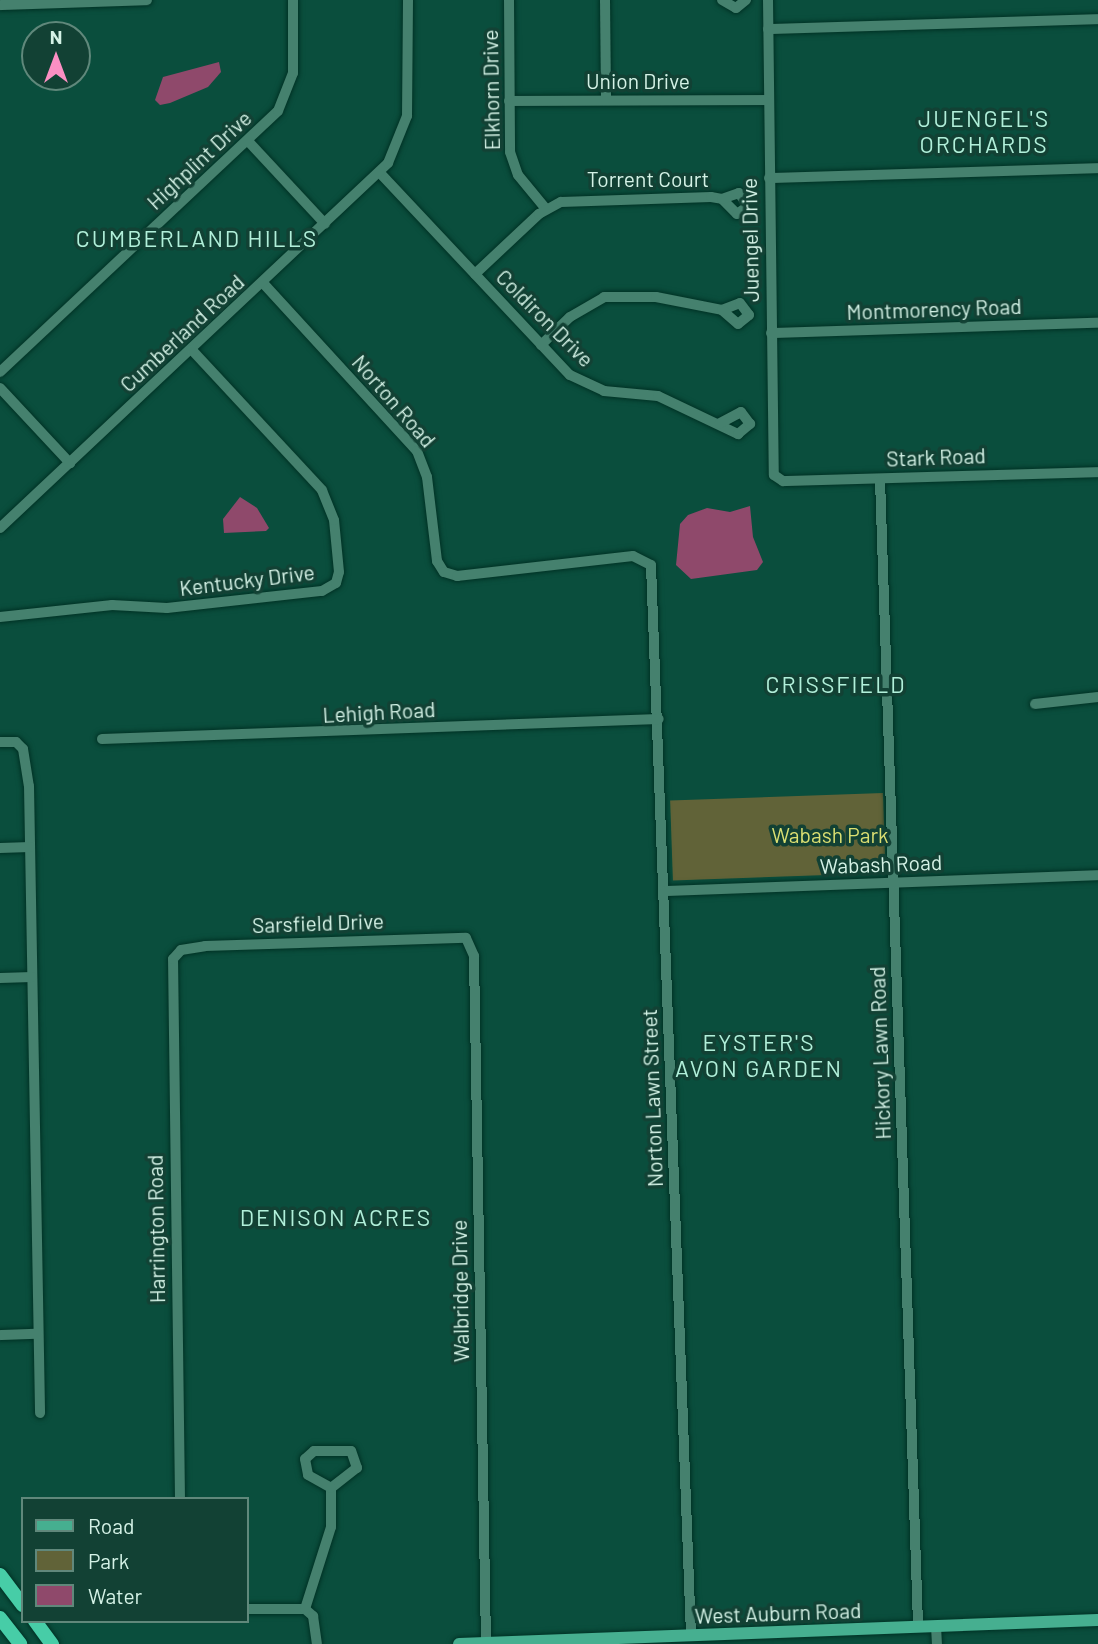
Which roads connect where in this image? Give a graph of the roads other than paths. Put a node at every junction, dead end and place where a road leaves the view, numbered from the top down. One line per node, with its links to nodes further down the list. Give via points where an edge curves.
1 (147, 0): 9 (street)
2 (293, 0): 15 (street, Highplint Drive, via 292,83 278,111)
3 (408, 0): 17 (street, Cumberland Road, via 407,116 399,144)
4 (509, 0): 14 (street, Elkhorn Drive)
5 (605, 0): 12 (street)
6 (722, 0): 7 (street, via 736,8)
7 (746, 0)
8 (768, 0): 11 (street, Juengel Drive)
9 (0, 5)
10 (1098, 19): 11 (street)
11 (768, 29): 13 (street, Juengel Drive)
12 (606, 100): 13 (street, Union Drive); 14 (street, Union Drive)
13 (768, 100): 18 (street, Juengel Drive)
14 (509, 101): 20 (street, Elkhorn Drive, via 514,168)
15 (248, 141): 21 (street); 29 (street, Highplint Drive)
16 (1098, 168): 18 (street)
17 (380, 173): 21 (street, Cumberland Road); 22 (street, Coldiron Drive)
18 (769, 178): 26 (street, Juengel Drive)
19 (722, 199): 20 (street, Torrent Court, via 583,198)
20 (546, 209): 22 (street, Torrent Court)
21 (325, 224): 23 (street, Cumberland Road)
22 (475, 274): 27 (street, Coldiron Drive)
23 (263, 284): 28 (street, Cumberland Road); 37 (street, Norton Road, via 417,452 427,477 437,561 444,572 457,576 633,556)
24 (722, 310): 27 (street, via 656,297 604,297 570,317)
25 (1098, 323): 26 (street, Montmorency Road)
26 (771, 333): 34 (street, Juengel Drive)
27 (541, 345): 31 (street, Coldiron Drive, via 570,375 588,386 658,396 698,418)
28 (192, 350): 32 (street, Cumberland Road); 38 (street, Kentucky Drive, via 322,490 334,520 336,583 322,592 167,608 112,605)
29 (0, 372)
30 (0, 388): 32 (street)
31 (720, 423)
32 (70, 463): 36 (street, Cumberland Road)
33 (1098, 472): 35 (street, Stark Road)
34 (776, 478): 35 (street, Stark Road)
35 (880, 479): 47 (street, Hickory Lawn Road)
36 (0, 528)
37 (647, 560): 41 (street, Norton Lawn Street, via 652,570)
38 (0, 617)
39 (1098, 697): 40 (street)
40 (1035, 705)
41 (659, 719): 42 (street, Lehigh Road); 48 (street, Norton Lawn Street)
42 (102, 739)
43 (0, 742): 44 (street, via 20,745 29,786)
44 (30, 847): 45 (street); 51 (street)
45 (0, 848)
46 (1098, 875): 47 (street, Wabash Road)
47 (894, 882): 48 (street, Wabash Road); 65 (street, Hickory Lawn Road)
48 (665, 891): 67 (street, Norton Lawn Street)
49 (469, 940): 50 (street, Sarsfield Drive, via 205,946 181,950); 69 (street, Walbridge Drive, via 474,956)
50 (173, 959): 57 (street, Harrington Road)
51 (32, 977): 52 (street); 53 (street)
52 (0, 978)
53 (38, 1334): 54 (street); 55 (street)
54 (0, 1335)
55 (40, 1413)
56 (331, 1488): 56 (street, via 356,1472 358,1463 351,1451 314,1451 305,1459 308,1475); 61 (street, via 331,1527)
57 (180, 1497)
58 (0, 1575): 59 (highway)
59 (21, 1602)
60 (248, 1609): 61 (street)
61 (305, 1609): 72 (street, via 313,1616)
62 (0, 1618): 70 (highway)
63 (1098, 1620): 66 (main road, West Auburn Road)
64 (36, 1623): 71 (highway)
65 (918, 1626): 66 (main road, West Auburn Road); 67 (main road, West Auburn Road)
66 (936, 1626): 74 (street)
67 (691, 1636): 68 (main road, West Auburn Road)
68 (633, 1641): 69 (main road, West Auburn Road)
69 (486, 1643): 73 (main road, West Auburn Road)
70 (20, 1644)
71 (52, 1644)
72 (317, 1644)
73 (458, 1644)
74 (937, 1644)

